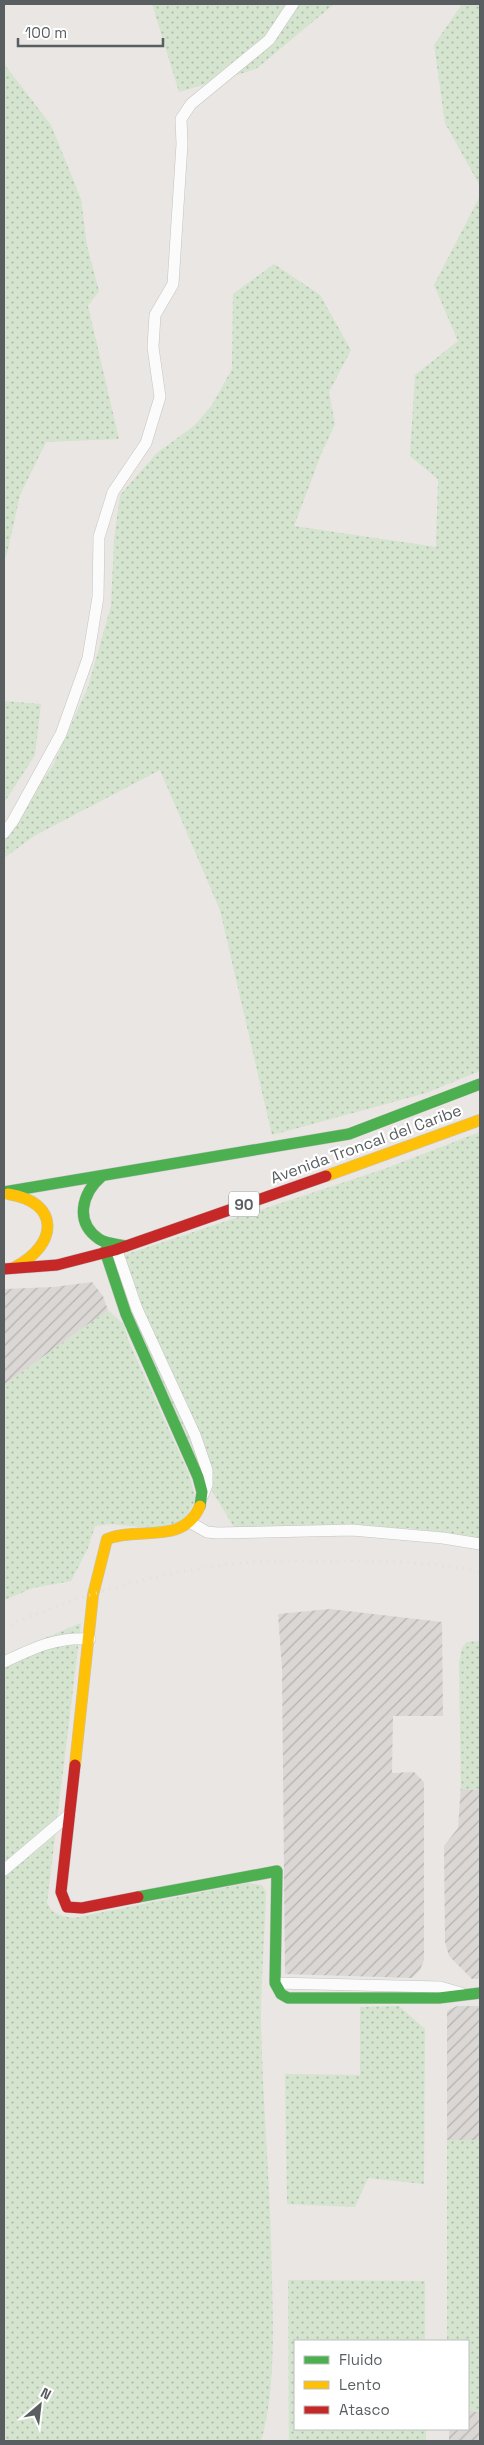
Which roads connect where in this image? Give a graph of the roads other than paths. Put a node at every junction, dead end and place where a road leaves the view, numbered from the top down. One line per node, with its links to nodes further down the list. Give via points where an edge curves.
1 (293, 4): 2 (street, via 269,40 191,104 181,119 173,284 155,315 153,347 160,397 146,444 113,492 99,537 98,597 85,667 61,734 14,821)
2 (4, 833)
3 (480, 1084): 5 (main road, Avenida Troncal del Caribe, via 349,1134)
4 (480, 1120): 7 (main road, Avenida Troncal del Caribe / 90, via 398,1152)
5 (102, 1176): 6 (main road, Avenida Troncal del Caribe); 7 (main road, via 94,1181 83,1197 83,1217 92,1233)
6 (4, 1193): 9 (main road, via 23,1194 36,1202 45,1215 48,1230 45,1245 35,1258)
7 (122, 1247): 8 (main road, Avenida Troncal del Caribe / 90); 10 (street, via 137,1309 195,1435 207,1470 207,1486)
8 (105, 1252): 9 (main road, Avenida Troncal del Caribe / 90, via 34,1269); 10 (main road, via 126,1314)
9 (6, 1269)
10 (203, 1495): 11 (main road, via 202,1504)
11 (191, 1523): 12 (street, via 207,1532 217,1533 352,1530); 13 (main road, via 179,1532 122,1533 107,1540 93,1595)
12 (480, 1544)
13 (90, 1638): 14 (street, via 48,1641); 15 (main road)
14 (4, 1662)
15 (70, 1814): 16 (street); 17 (main road, via 61,1892 67,1907 82,1908 277,1871 275,1983 281,1994 288,1998 439,1998)
16 (4, 1870)
17 (480, 1993)

